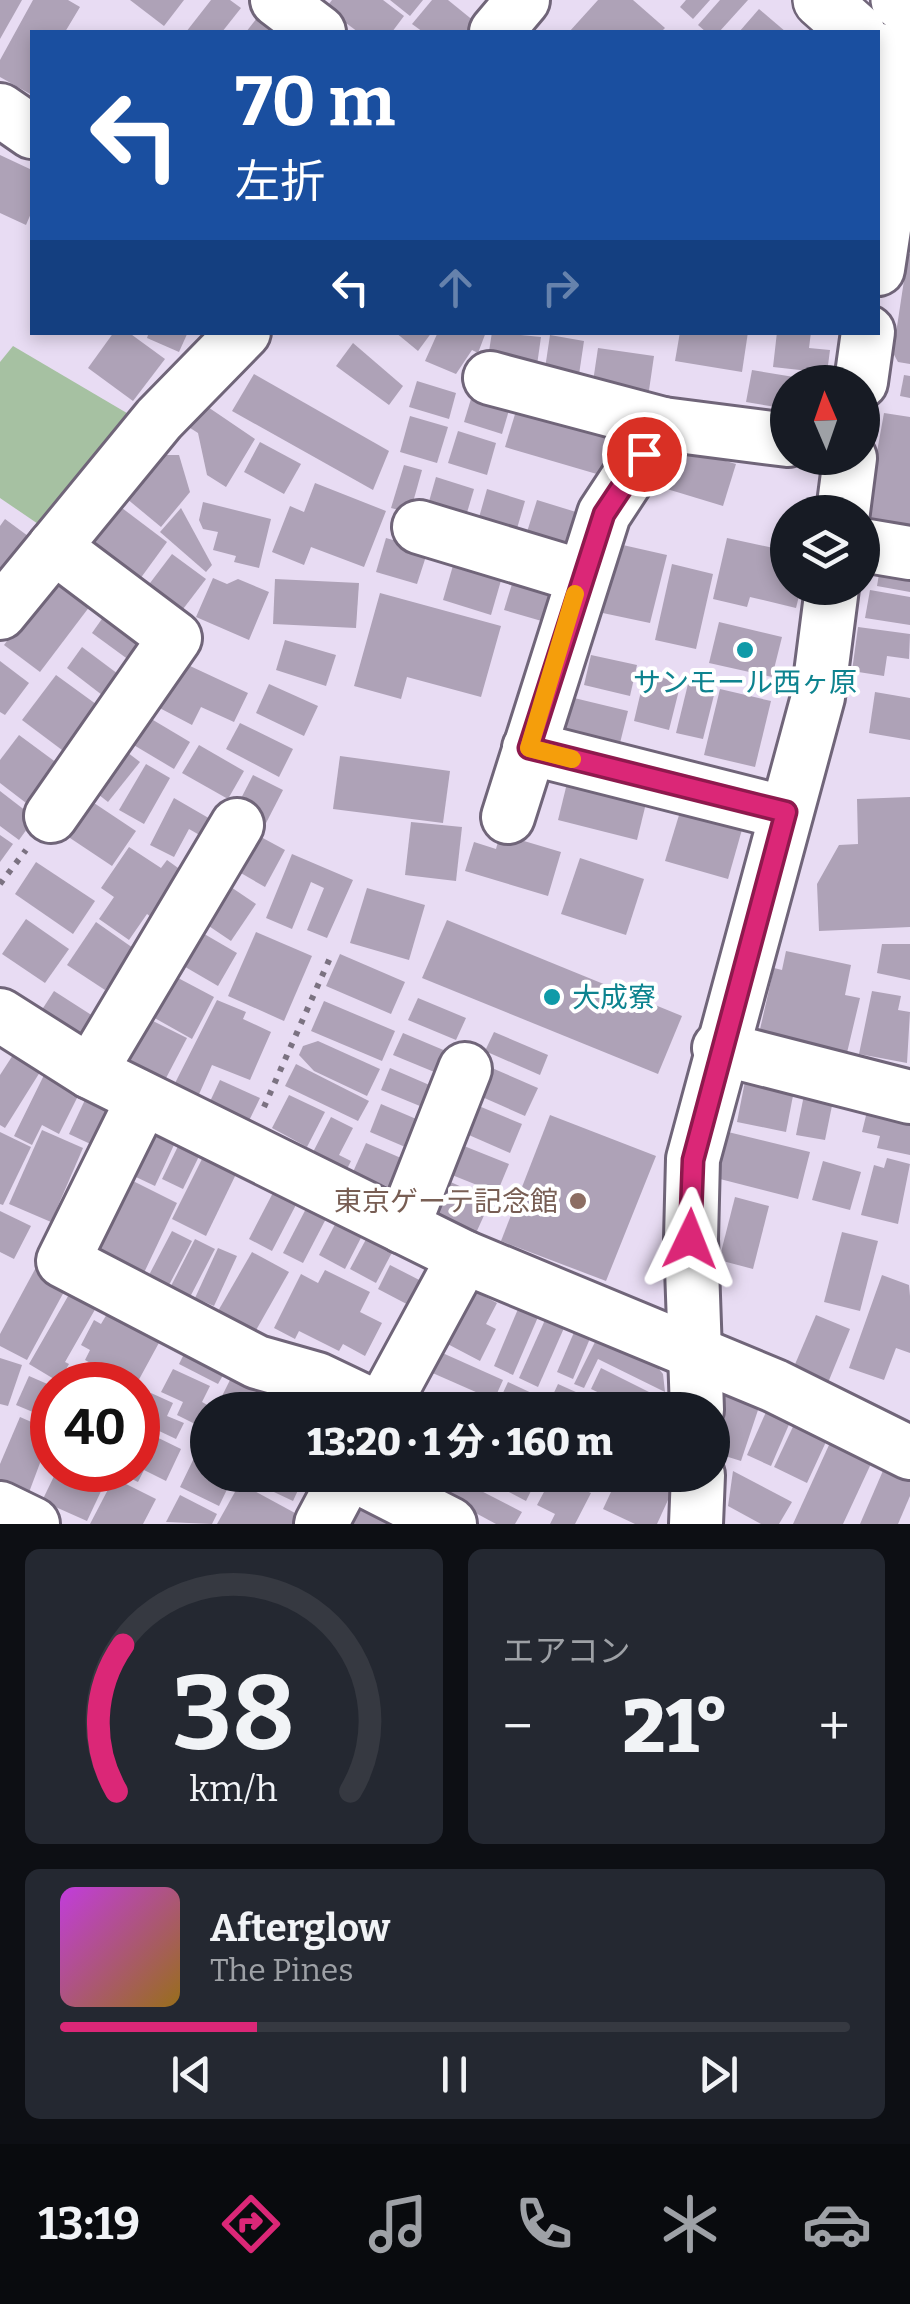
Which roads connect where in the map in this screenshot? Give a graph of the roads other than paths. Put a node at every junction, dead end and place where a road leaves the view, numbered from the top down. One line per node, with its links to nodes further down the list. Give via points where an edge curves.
1 (277, 0): 4 (street)
2 (899, 0): 3 (main road)
3 (910, 9)
4 (316, 30)
5 (901, 66): 8 (street)
6 (0, 110): 7 (street)
7 (30, 131)
8 (880, 252)
9 (241, 335): 16 (street)
10 (868, 335): 11 (street)
11 (863, 365)
12 (490, 378): 13 (street)
13 (663, 424): 14 (street); 19 (street, via 604,514)
14 (770, 438)
15 (420, 527): 19 (street)
16 (54, 547): 21 (street); 24 (street, via 175,638)
17 (880, 548): 18 (street)
18 (910, 553)
19 (581, 576): 22 (street)
20 (830, 605): 23 (street, via 818,697)
21 (0, 612)
22 (529, 748): 23 (street); 25 (street)
23 (786, 812): 28 (street)
24 (51, 816)
25 (508, 817)
26 (238, 825): 30 (street)
27 (2, 1023): 30 (street)
28 (720, 1048): 31 (street); 35 (street, via 693,1160)
29 (465, 1069): 33 (street)
30 (90, 1072): 32 (street)
31 (910, 1097)
32 (143, 1099): 33 (street); 36 (street, via 63,1261 257,1362)
33 (403, 1227): 34 (street)
34 (464, 1257): 35 (street); 37 (street)
35 (693, 1355): 38 (street); 39 (street, via 774,1386)
36 (344, 1392)
37 (392, 1392)
38 (696, 1392)
39 (910, 1453)
40 (340, 1492): 45 (street)
41 (385, 1492): 46 (street)
42 (697, 1492): 47 (street)
43 (0, 1508): 44 (street)
44 (33, 1524)
45 (321, 1524)
46 (450, 1524)
47 (696, 1524)

